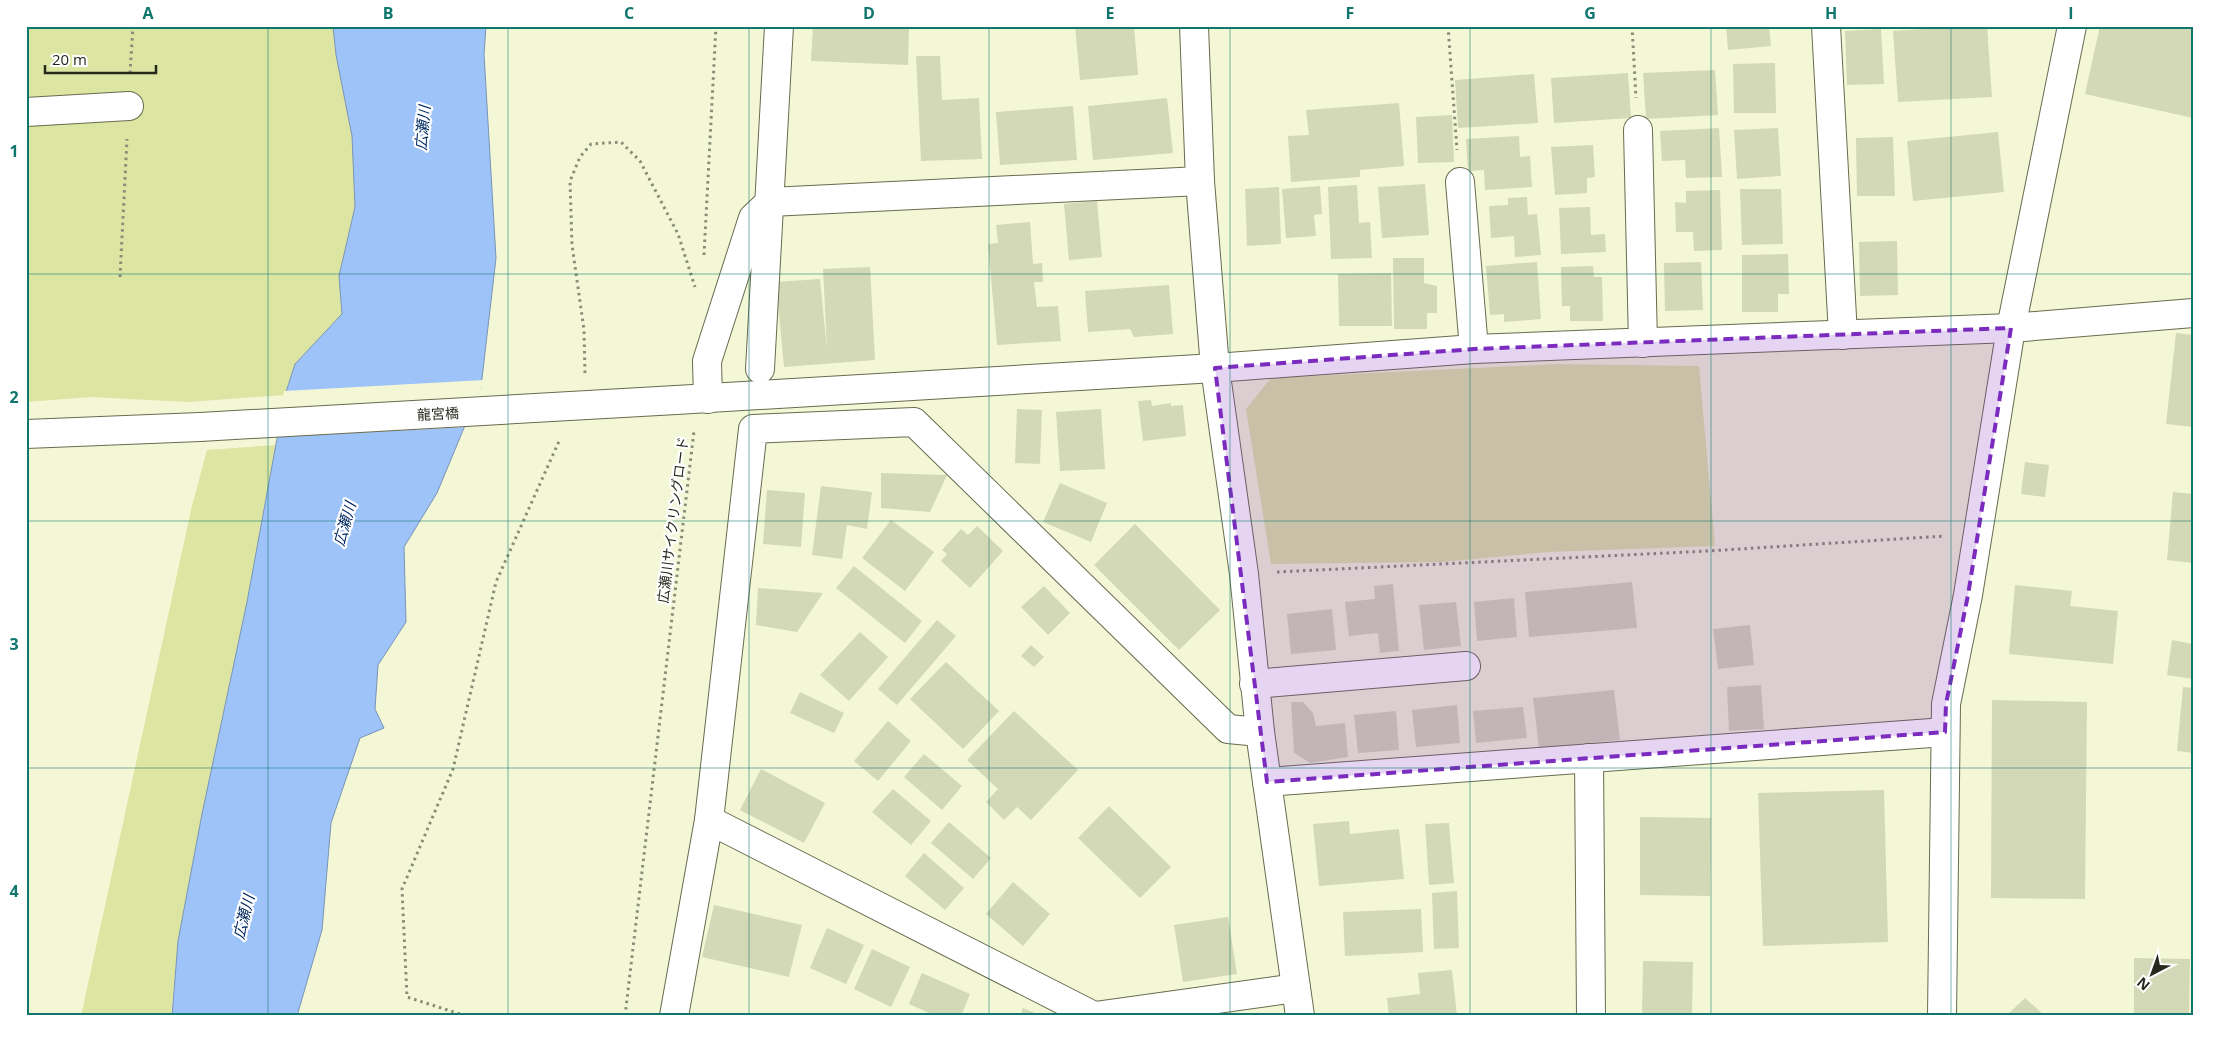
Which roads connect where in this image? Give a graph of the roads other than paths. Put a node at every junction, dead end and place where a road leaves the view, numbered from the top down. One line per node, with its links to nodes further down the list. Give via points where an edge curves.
1 (779, 26): 10 (street)
2 (1194, 26): 8 (street)
3 (1826, 26): 13 (street)
4 (2072, 26): 12 (street)
5 (129, 106): 6 (street)
6 (26, 112)
7 (1638, 130): 14 (street)
8 (1200, 181): 10 (street); 16 (street)
9 (1460, 182): 15 (street)
10 (770, 202): 17 (street); 18 (street, via 753,218 707,361)
11 (2193, 313): 12 (street, 龍宮橋)
12 (2011, 328): 13 (street, 龍宮橋); 23 (street, via 1978,534 1946,704)
13 (1843, 335): 14 (street, 龍宮橋)
14 (1643, 343): 15 (street, 龍宮橋)
15 (1474, 349): 16 (street, 龍宮橋)
16 (1215, 368): 18 (street, 龍宮橋); 21 (street, via 1244,574)
17 (760, 369)
18 (690, 399): 19 (street, 龍宮橋, bridge)
19 (26, 434)
20 (1466, 666): 21 (street)
21 (1254, 684): 22 (street)
22 (1260, 732): 25 (street); 26 (street, via 1228,729 914,422 753,428)
23 (1945, 732): 24 (street); 32 (street)
24 (1589, 758): 25 (street); 31 (street)
25 (1267, 782): 27 (street)
26 (708, 820): 28 (street); 29 (street)
27 (1296, 988): 29 (street); 30 (street)
28 (674, 1016)
29 (1094, 1016)
30 (1300, 1016)
31 (1591, 1016)
32 (1942, 1016)

